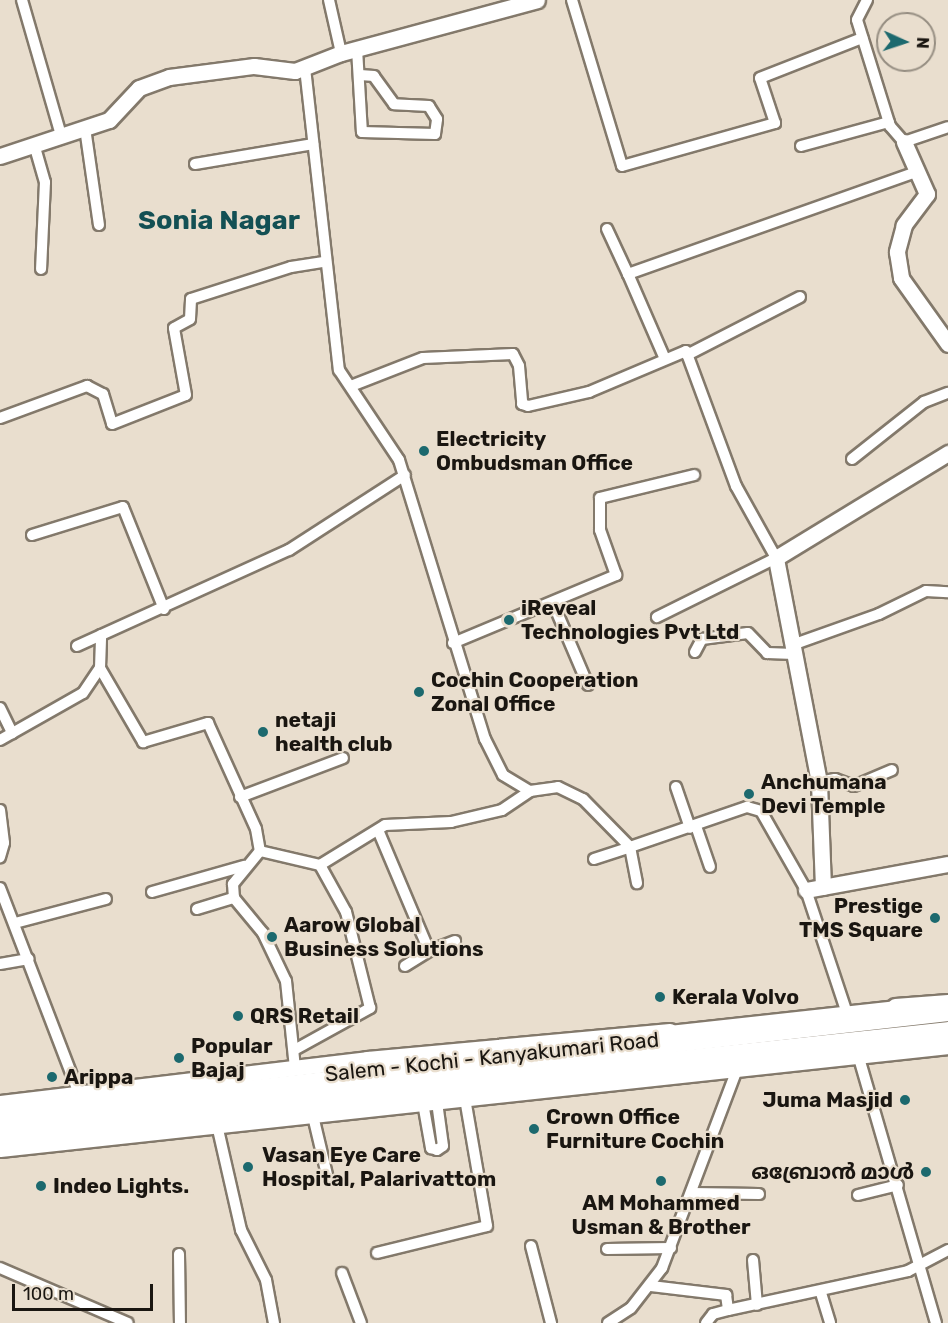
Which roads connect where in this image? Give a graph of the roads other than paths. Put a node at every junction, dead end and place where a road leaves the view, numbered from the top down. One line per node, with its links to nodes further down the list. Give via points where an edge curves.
1 (22, 0): 15 (street)
2 (329, 0): 9 (street)
3 (537, 0): 6 (street)
4 (572, 0): 7 (street, via 622,166 775,123 760,78)
5 (867, 0): 7 (street, via 857,20)
6 (500, 5): 8 (street)
7 (862, 38): 12 (street)
8 (357, 49): 9 (street); 11 (street)
9 (341, 53): 10 (street)
10 (305, 68): 14 (street, via 254,66 169,77 139,88 109,120); 18 (street)
11 (360, 75): 11 (street, via 355,81 362,132 435,134 437,119 429,106 394,104 374,76)
12 (889, 122): 16 (street); 19 (street)
13 (948, 127): 16 (street)
14 (85, 128): 15 (street); 23 (street)
15 (61, 135): 17 (street)
16 (904, 142): 22 (street)
17 (34, 144): 20 (street); 26 (street, via 45,182)
18 (313, 144): 21 (street); 25 (street)
19 (801, 146)
20 (0, 156)
21 (195, 164)
22 (916, 172): 27 (street); 29 (street, via 927,200 909,213 904,225 897,252 901,278)
23 (99, 225)
24 (607, 228): 27 (street)
25 (324, 262): 32 (street, via 339,370); 34 (street, via 291,267 191,299 190,319 174,328 186,395 112,424 103,394 87,386)
26 (41, 269)
27 (628, 274): 31 (street)
28 (800, 297): 30 (street)
29 (948, 344)
30 (687, 355): 31 (street, via 686,351); 40 (street, via 736,486)
31 (665, 359): 32 (street, via 589,392 528,406 522,404 519,366 513,354 423,358)
32 (351, 386): 37 (street)
33 (948, 393): 36 (street, via 924,402)
34 (0, 418)
35 (948, 453): 40 (street)
36 (852, 459)
37 (405, 475): 43 (street, via 289,550); 46 (street)
38 (694, 475): 42 (street, via 600,498 600,530 615,575)
39 (32, 535): 43 (street, via 123,507)
40 (776, 558): 44 (street); 48 (street)
41 (948, 592): 48 (street, via 926,591)
42 (553, 603): 46 (street); 51 (street)
43 (164, 609): 45 (street)
44 (657, 617)
45 (101, 635): 47 (street); 50 (street)
46 (453, 643): 59 (street, via 503,775)
47 (77, 646)
48 (793, 649): 49 (street, via 767,653 748,633 702,639); 57 (street)
49 (695, 652)
50 (100, 668): 53 (street, via 83,693); 60 (street, via 143,742 208,723)
51 (588, 685)
52 (0, 708): 53 (street)
53 (12, 733): 54 (street)
54 (0, 740)
55 (343, 758): 60 (street)
56 (892, 770): 57 (street, via 854,786 835,779)
57 (819, 782): 73 (street)
58 (676, 787): 62 (street)
59 (530, 790): 63 (street, via 502,810 437,824 399,822); 64 (street, via 558,787 583,799)
60 (240, 797): 65 (street)
61 (0, 810): 66 (street, via 4,843)
62 (693, 827): 64 (street); 71 (street); 75 (street, via 754,807)
63 (378, 830): 69 (street); 82 (street)
64 (630, 847): 67 (street); 72 (street)
65 (260, 851): 69 (street); 70 (street)
66 (0, 857)
67 (594, 859)
68 (948, 864): 73 (street)
69 (320, 865): 93 (street, via 346,912 370,1008)
70 (244, 866): 76 (street); 77 (street, via 233,884)
71 (710, 867)
72 (636, 884)
73 (823, 887): 75 (street)
74 (0, 888): 80 (street)
75 (806, 890): 87 (street)
76 (152, 892)
77 (234, 898): 79 (street); 93 (street, via 263,933 286,981)
78 (106, 899): 80 (street)
79 (197, 909)
80 (15, 923): 83 (street)
81 (455, 941): 82 (street)
82 (429, 951): 85 (street)
83 (29, 959): 84 (street); 101 (street)
84 (0, 964)
85 (405, 966)
86 (948, 1002): 88 (street)
87 (846, 1010): 88 (street); 90 (street)
88 (896, 1011): 89 (highway, Salem - Kochi - Kanyakumari Road); 94 (highway, Salem - Kochi - Kanyakumari Road)
89 (948, 1011)
90 (670, 1031): 97 (street)
91 (948, 1032): 96 (highway, Salem - Kochi - Kanyakumari Road)
92 (948, 1046): 95 (street)
93 (296, 1049): 98 (street)
94 (602, 1049): 97 (highway, Salem - Kochi - Kanyakumari Road); 99 (highway)
95 (859, 1058): 96 (street); 111 (street)
96 (740, 1062): 99 (highway, Salem - Kochi - Kanyakumari Road); 100 (street); 112 (street)
97 (383, 1066): 98 (street); 106 (highway, Salem - Kochi - Kanyakumari Road)
98 (296, 1068): 101 (street)
99 (604, 1069): 100 (highway, Salem - Kochi - Kanyakumari Road)
100 (483, 1089): 102 (street); 106 (highway, Salem - Kochi - Kanyakumari Road)
101 (78, 1091): 106 (street)
102 (465, 1098): 104 (street); 119 (street, via 487,1226)
103 (0, 1103): 106 (street, Salem - Kochi - Kanyakumari Road)
104 (313, 1116): 107 (street); 110 (street)
105 (0, 1119): 106 (highway, Salem - Kochi - Kanyakumari Road)
106 (43, 1121): 107 (street); 108 (highway, Salem - Kochi - Kanyakumari Road); 109 (street, Salem - Kochi - Kanyakumari Road)
107 (217, 1125): 131 (street, via 241,1230 266,1281)
108 (0, 1134)
109 (0, 1149)
110 (328, 1179)
111 (898, 1185): 114 (street); 122 (street)
112 (692, 1193): 113 (street); 116 (street)
113 (759, 1194)
114 (858, 1195)
115 (531, 1246): 133 (street)
116 (671, 1248): 117 (street); 125 (street)
117 (607, 1249)
118 (948, 1250): 122 (street)
119 (377, 1253)
120 (179, 1254): 130 (street)
121 (753, 1260): 127 (street)
122 (922, 1264): 126 (street); 137 (street)
123 (0, 1268): 129 (street)
124 (342, 1273): 132 (street)
125 (651, 1286): 128 (street, via 726,1296); 134 (street)
126 (821, 1293): 127 (street); 136 (street)
127 (757, 1305): 128 (street)
128 (728, 1310): 135 (street, via 713,1314)
129 (128, 1323)
130 (180, 1323)
131 (274, 1323)
132 (361, 1323)
133 (551, 1323)
134 (608, 1323)
135 (706, 1323)
136 (830, 1323)
137 (936, 1323)

